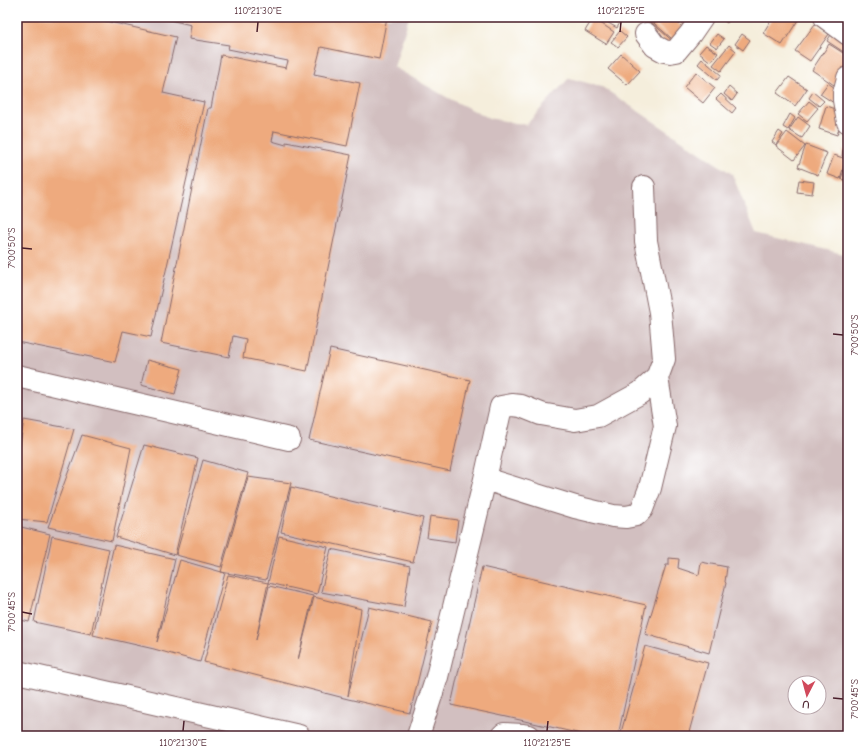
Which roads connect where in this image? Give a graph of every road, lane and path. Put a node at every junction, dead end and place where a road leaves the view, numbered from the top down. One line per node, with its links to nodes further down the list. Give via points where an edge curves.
1 (702, 17): 3 (street, via 676,50 670,52 655,46)
2 (825, 17): 4 (street)
3 (646, 34)
4 (848, 34)
5 (848, 78): 6 (street, via 844,93)
6 (848, 122)
7 (644, 187): 9 (street, via 646,241 660,312 664,359)
8 (17, 376): 10 (street)
9 (657, 378): 11 (street, via 640,393 598,416 575,420 541,414 521,406 501,407); 11 (street, via 665,426 650,488 642,509 636,515 613,516 575,507)
10 (289, 439)
11 (485, 479): 14 (street, via 437,677)
12 (17, 672): 13 (street)
13 (299, 736)
14 (418, 736)
15 (502, 736): 16 (street)
16 (529, 736)

